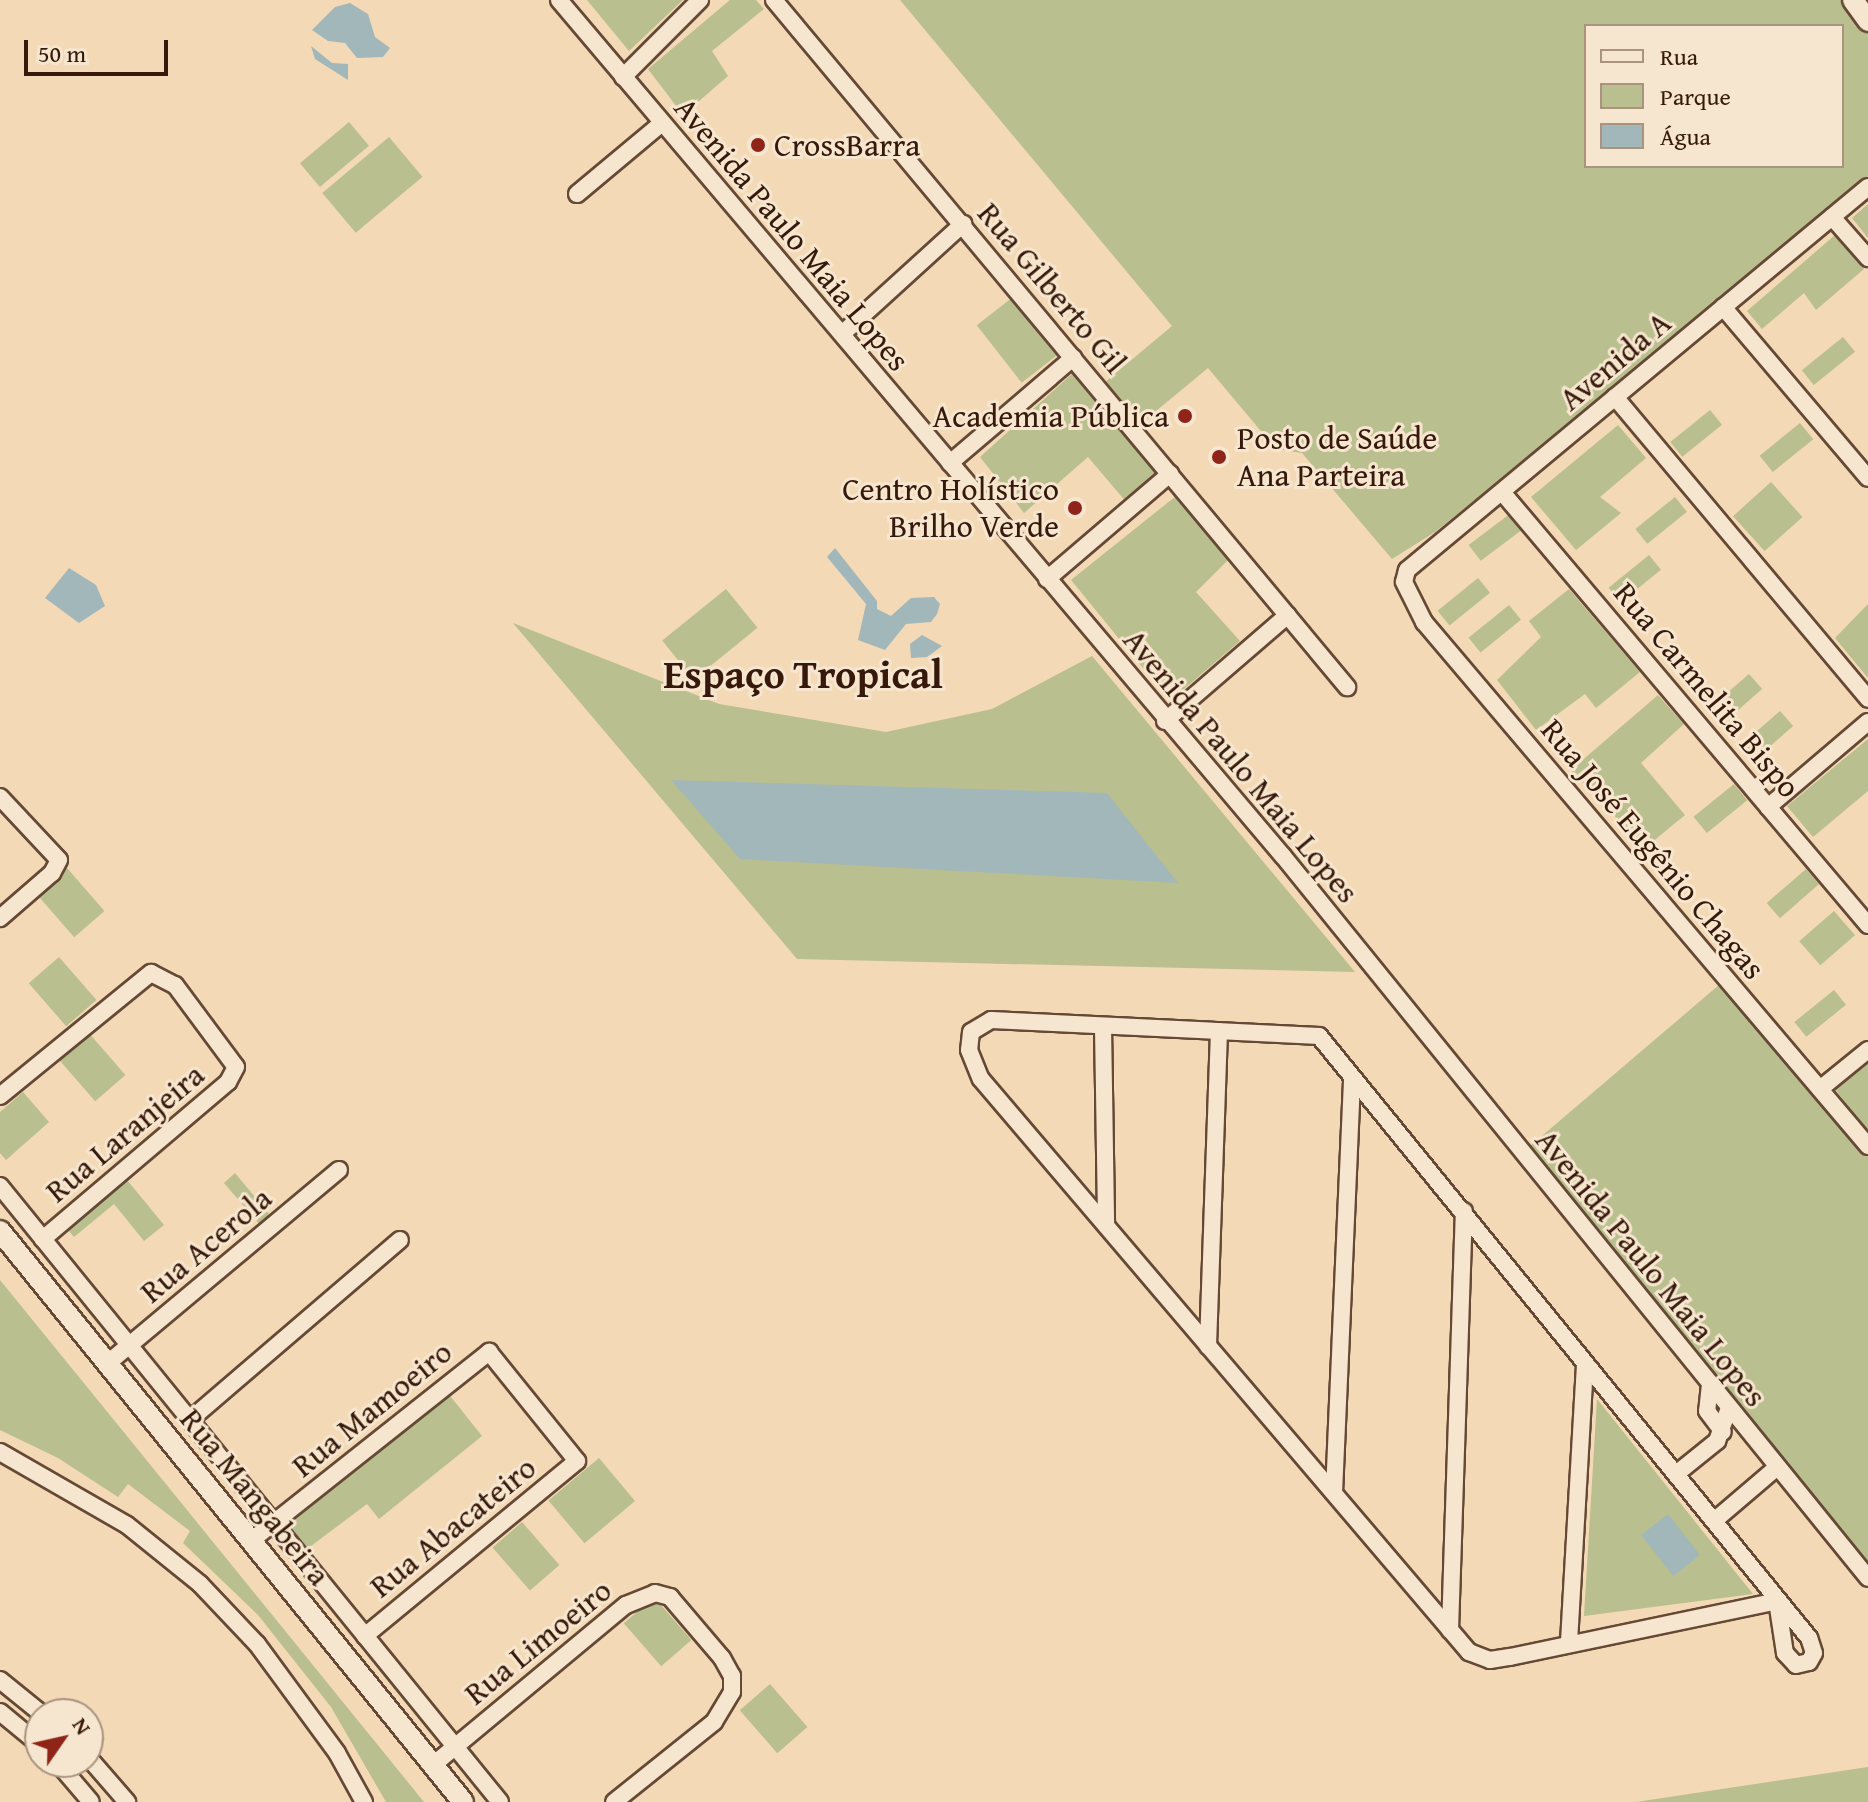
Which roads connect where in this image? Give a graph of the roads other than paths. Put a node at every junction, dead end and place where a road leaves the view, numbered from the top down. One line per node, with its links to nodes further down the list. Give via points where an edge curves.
1 (559, 0): 6 (street, Avenida Paulo Maia Lopes)
2 (700, 0): 6 (street)
3 (774, 0): 11 (street, Rua Gilberto Gil)
4 (1853, 0): 5 (street)
5 (1868, 21)
6 (623, 77): 7 (street, Avenida Paulo Maia Lopes)
7 (662, 123): 9 (street); 14 (street, Avenida Paulo Maia Lopes)
8 (1868, 187): 10 (street, Avenida A)
9 (577, 194)
10 (1832, 217): 12 (street); 13 (street, Avenida A)
11 (963, 224): 14 (street); 15 (street, Rua Gilberto Gil)
12 (1868, 258)
13 (1723, 307): 16 (street, Avenida A); 19 (street)
14 (842, 334): 17 (street, Avenida Paulo Maia Lopes)
15 (1073, 358): 17 (street); 18 (street, Rua Gilberto Gil)
16 (1615, 397): 20 (street, Avenida A); 25 (street)
17 (950, 463): 21 (street, Avenida Paulo Maia Lopes)
18 (1170, 474): 21 (street); 23 (street, Rua Gilberto Gil)
19 (1868, 478)
20 (1502, 492): 22 (street, Avenida A, via 1407,570); 29 (street, Rua Carmelita Bispo)
21 (1047, 579): 26 (street, Avenida Paulo Maia Lopes)
22 (1404, 582): 36 (street, Rua José Eugênio Chagas, via 1424,622)
23 (1288, 615): 24 (street, Rua Gilberto Gil); 26 (street)
24 (1347, 687)
25 (1868, 699)
26 (1165, 721): 51 (street, Avenida Paulo Maia Lopes, via 1283,856)
27 (1868, 722): 29 (street)
28 (0, 797): 30 (street, via 59,860 52,873)
29 (1768, 807): 31 (street, Rua Carmelita Bispo)
30 (0, 918)
31 (1868, 925)
32 (1103, 1026): 33 (street); 42 (street); 42 (street, via 991,1020 971,1032 969,1050 981,1079)
33 (1219, 1031): 35 (street, via 1319,1036); 47 (street)
34 (1868, 1050): 36 (street)
35 (1352, 1077): 41 (street); 58 (street)
36 (1820, 1089): 38 (street, Rua José Eugênio Chagas)
37 (0, 1096): 44 (street, Rua Laranjeira, via 151,973 175,985 236,1067 228,1082)
38 (1868, 1146)
39 (339, 1170): 46 (street, Rua Acerola)
40 (0, 1186): 44 (street)
41 (1464, 1211): 50 (street); 63 (street)
42 (1106, 1225): 47 (street)
43 (0, 1231): 49 (street, Rua Mangabeira)
44 (43, 1239): 46 (street)
45 (400, 1240): 53 (street)
46 (130, 1345): 49 (street, Rua Acerola); 53 (street)
47 (1208, 1346): 58 (street)
48 (489, 1352): 60 (street, Rua Mamoeiro); 64 (street, Rua Abacateiro, via 577,1461)
49 (108, 1363): 61 (street, Rua Mangabeira)
50 (1585, 1363): 57 (street); 65 (street)
51 (1710, 1384): 52 (street, Avenida Paulo Maia Lopes); 54 (street, via 1707,1411)
52 (1729, 1408): 54 (street); 56 (street, Avenida Paulo Maia Lopes)
53 (191, 1419): 60 (street)
54 (1723, 1432): 57 (street)
55 (0, 1452): 78 (street, via 127,1525 200,1584 257,1644 337,1753)
56 (1776, 1468): 59 (street); 62 (street, Avenida Paulo Maia Lopes)
57 (1676, 1474): 59 (street)
58 (1334, 1493): 63 (street)
59 (1714, 1521): 65 (street, via 1777,1601)
60 (273, 1523): 61 (street, Rua Mamoeiro); 64 (street)
61 (252, 1540): 71 (street, Rua Mangabeira)
62 (1868, 1578)
63 (1450, 1630): 65 (street, via 1469,1652 1490,1660)
64 (365, 1636): 70 (street)
65 (1569, 1642)
66 (0, 1680): 67 (street)
67 (24, 1699)
68 (0, 1712): 69 (street)
69 (24, 1732)
70 (455, 1746): 71 (street, Rua Limoeiro); 80 (street); 81 (street, Rua Limoeiro, via 626,1605 655,1593 670,1597 722,1658 732,1676 732,1692 714,1722)
71 (433, 1765): 79 (street, Rua Mangabeira)
72 (104, 1775): 77 (street)
73 (72, 1778): 75 (street)
74 (80, 1778): 75 (street)
75 (77, 1784): 76 (street)
76 (91, 1802)
77 (127, 1802)
78 (364, 1802)
79 (463, 1802)
80 (500, 1802)
81 (614, 1802)

